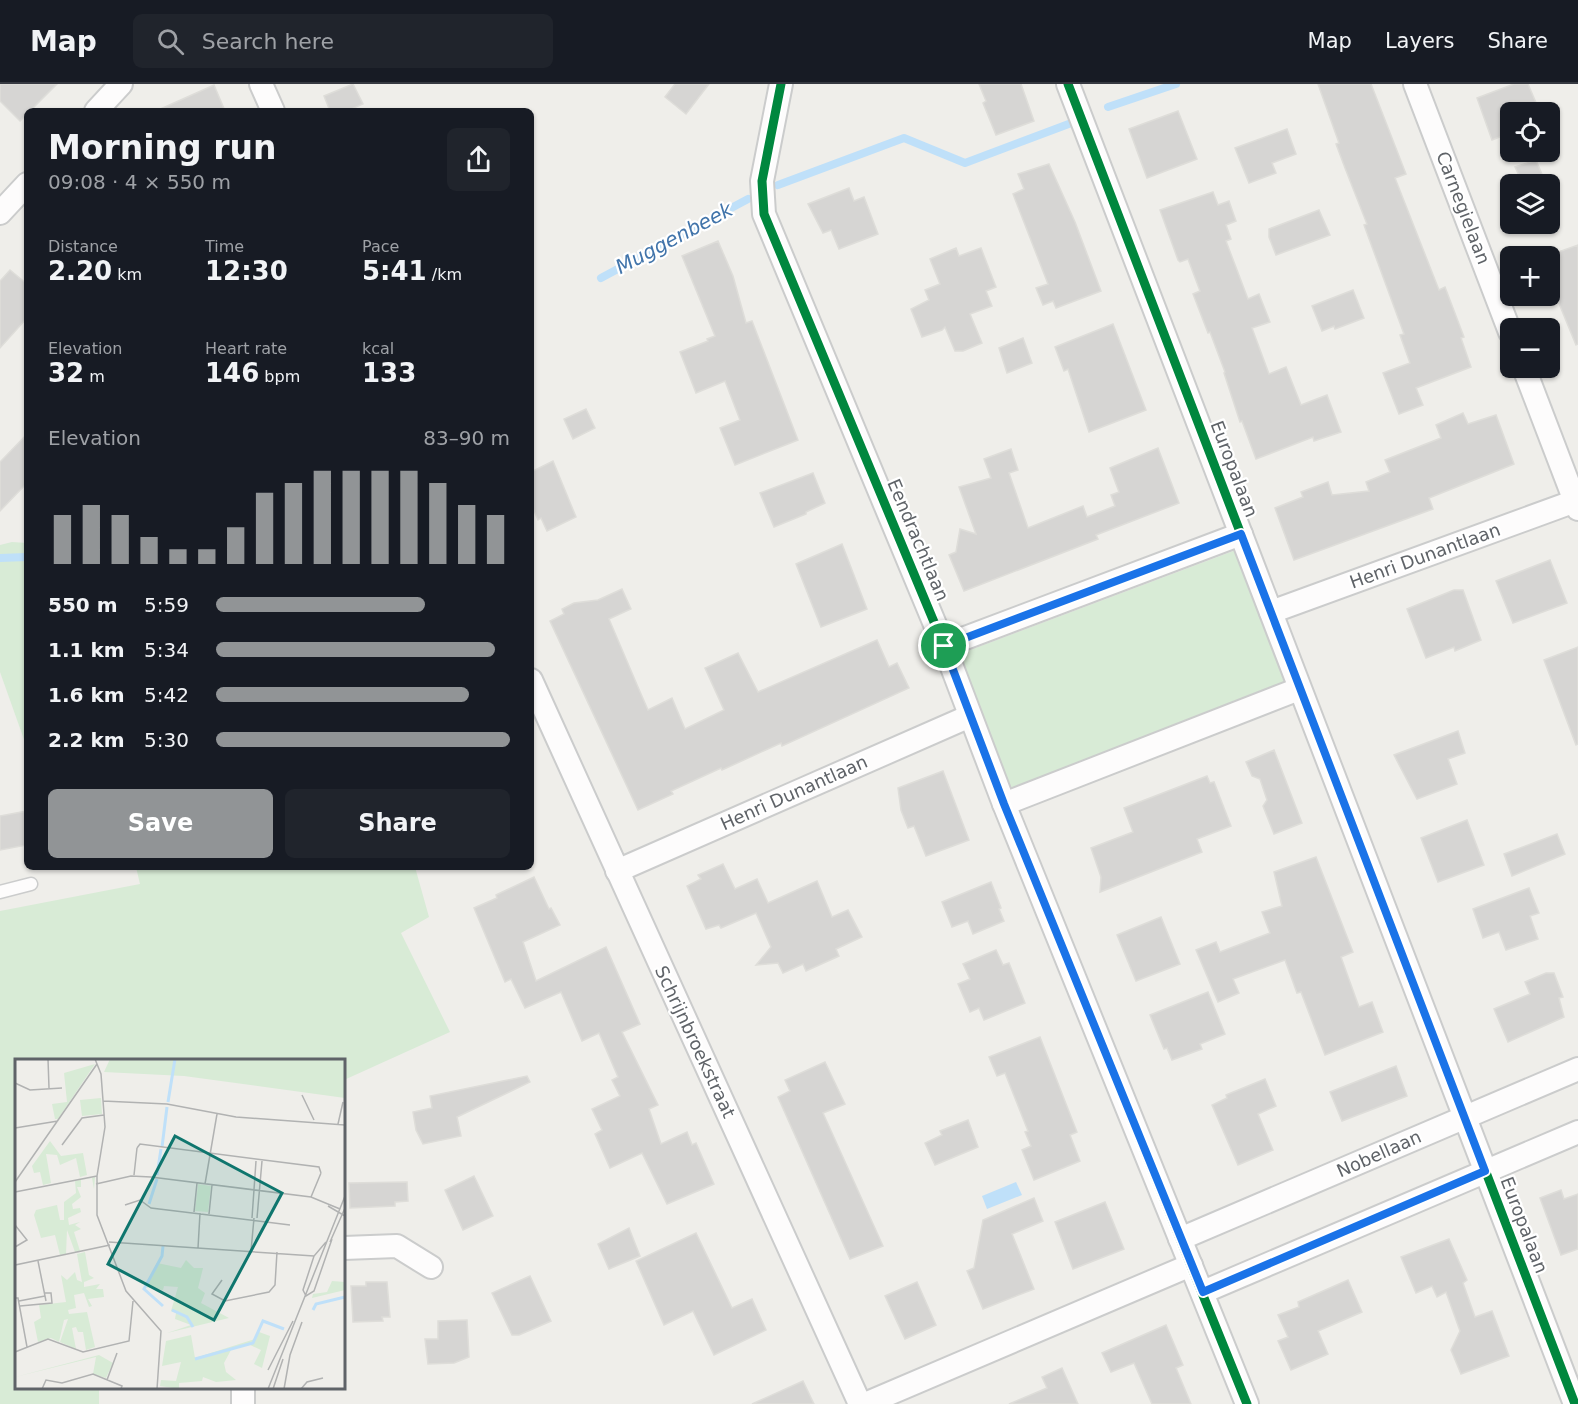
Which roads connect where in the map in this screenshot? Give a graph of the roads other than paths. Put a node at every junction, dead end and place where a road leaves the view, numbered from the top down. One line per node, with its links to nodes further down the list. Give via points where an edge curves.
1 (121, 84): 6 (street)
2 (261, 84): 7 (street)
3 (781, 84): 15 (street, Eendrachtlaan, via 762,181 764,214)
4 (1068, 84): 13 (street, Europalaan)
5 (1415, 84): 10 (street, Carnegielaan)
6 (99, 108)
7 (272, 108)
8 (24, 187): 9 (street)
9 (0, 213)
10 (1505, 318)
11 (1528, 378): 12 (street)
12 (1577, 503): 14 (street, Henri Dunantlaan)
13 (1241, 534): 14 (street, Europalaan); 15 (street)
14 (1271, 612): 17 (street, Europalaan)
15 (944, 646): 18 (street, Eendrachtlaan)
16 (534, 687): 20 (street, Schrijnbroekstraat)
17 (1299, 689): 19 (street); 24 (street, Europalaan)
18 (970, 716): 19 (street, Eendrachtlaan); 20 (street, Henri Dunantlaan)
19 (1004, 804): 27 (street, Eendrachtlaan)
20 (617, 871): 32 (street, Schrijnbroekstraat)
21 (31, 884): 22 (lane)
22 (0, 892)
23 (1578, 1069): 24 (street, Nobellaan)
24 (1465, 1117): 26 (street, Europalaan); 27 (street, Nobellaan)
25 (1578, 1132): 26 (street)
26 (1485, 1171): 31 (street); 35 (street, Europalaan)
27 (1180, 1239): 29 (street, Eendrachtlaan)
28 (345, 1248): 30 (street, via 397,1246)
29 (1191, 1265): 31 (street, Eendrachtlaan); 33 (street)
30 (431, 1267)
31 (1203, 1292): 34 (street, Eendrachtlaan)
32 (860, 1404)
33 (865, 1404)
34 (1247, 1404)
35 (1575, 1404)

